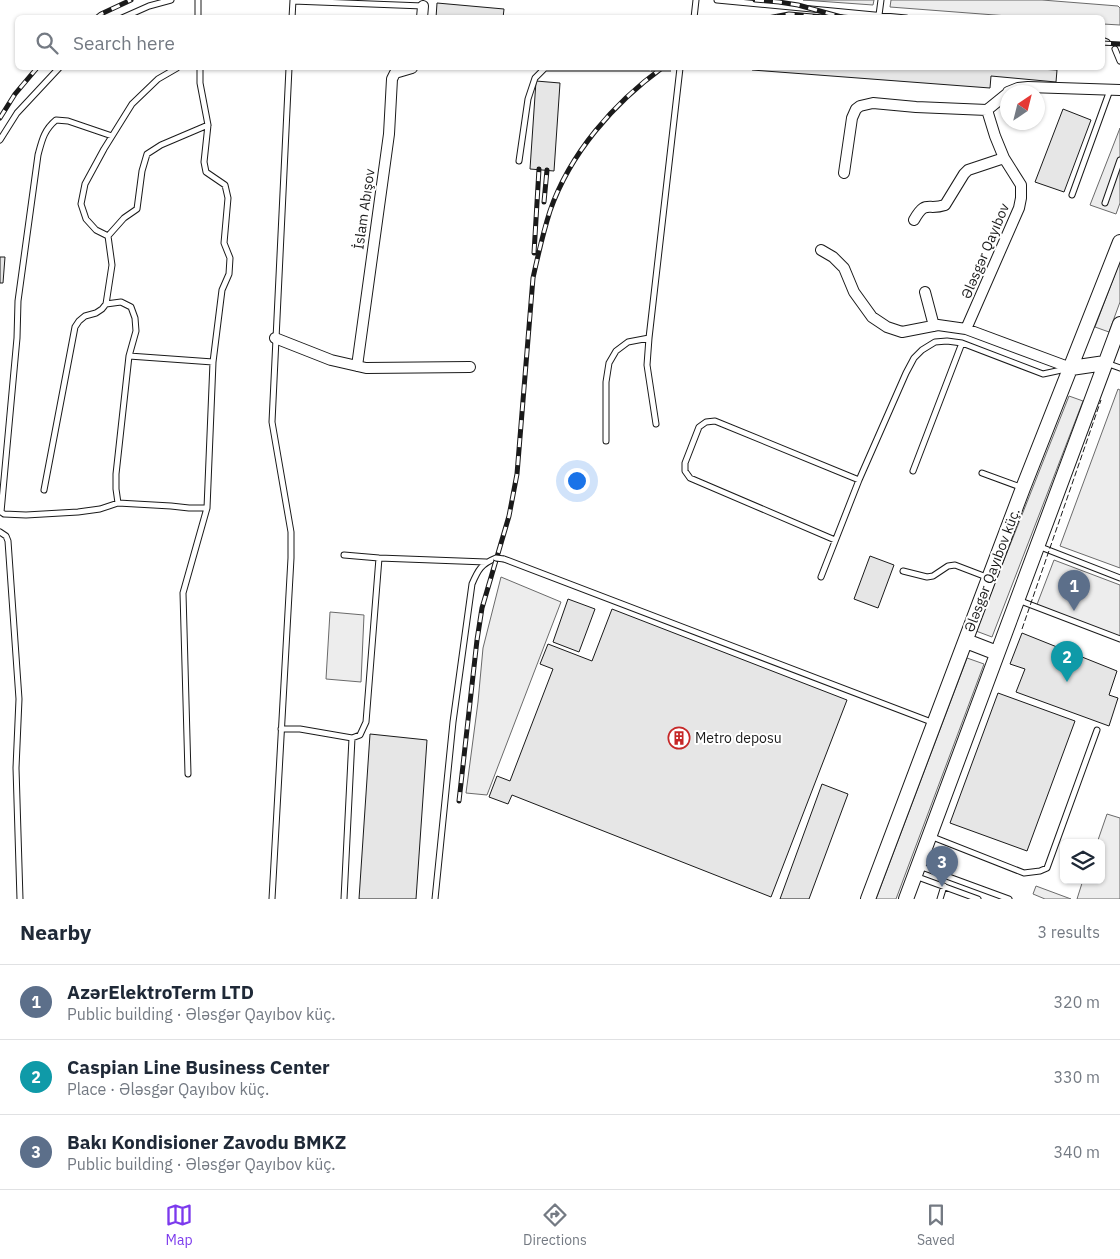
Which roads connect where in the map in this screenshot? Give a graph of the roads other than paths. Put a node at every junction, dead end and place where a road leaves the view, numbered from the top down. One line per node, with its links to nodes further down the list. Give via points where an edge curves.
1 (171, 0): 8 (lane)
2 (198, 0): 9 (lane)
3 (293, 0): 7 (lane); 10 (lane)
4 (696, 0): 12 (lane)
5 (717, 0): 13 (lane)
6 (881, 0): 13 (lane)
7 (423, 6): 11 (street)
8 (129, 15)
9 (198, 15)
10 (292, 15)
11 (422, 15)
12 (694, 15)
13 (879, 15)
14 (1115, 49): 15 (lane)
15 (1120, 61)
16 (57, 70): 29 (lane, via 17,113)
17 (174, 70): 28 (lane, via 158,79 132,104)
18 (200, 70): 27 (lane)
19 (289, 70): 45 (lane)
20 (405, 70): 51 (street, İslam Abışov, via 395,73 392,79 388,134)
21 (543, 70): 32 (lane, via 535,78 528,98)
22 (680, 70): 46 (lane)
23 (1045, 88): 24 (street)
24 (1115, 90): 34 (lane)
25 (1000, 99): 26 (street)
26 (987, 110): 30 (street, Ələsgər Qayıbov); 33 (street, via 873,103 860,106 852,118)
27 (208, 125): 37 (lane, via 147,154 137,208); 49 (lane, via 204,162 206,172 224,185 228,198 224,243 230,258)
28 (112, 136): 37 (lane, via 85,184 81,204 86,219 96,230); 62 (lane, via 56,120 48,126 38,155 18,301 1,512 26,515 78,512)
29 (0, 140)
30 (1004, 158): 36 (street, via 968,170 945,205 924,207); 44 (street, Ələsgər Qayıbov, via 1021,185 1019,208)
31 (1120, 160): 35 (lane)
32 (519, 161)
33 (844, 173)
34 (1072, 194)
35 (1105, 203)
36 (914, 220)
37 (108, 236): 41 (lane, via 112,265)
38 (1120, 242): 53 (main road, Ələsgər Qayıbov küç.)
39 (820, 250): 43 (street, via 844,268 854,292 872,316 887,327 902,332)
40 (925, 292): 43 (street)
41 (106, 304): 48 (lane, via 121,302 131,307 136,331); 61 (lane, via 85,316 75,327)
42 (1120, 324): 50 (main road)
43 (934, 326): 44 (street)
44 (966, 329): 53 (street)
45 (276, 338): 51 (street, via 330,360); 79 (lane, via 272,422 291,532)
46 (649, 338): 55 (lane, via 647,365); 56 (lane, via 628,342 616,351 609,363)
47 (962, 344): 53 (lane, via 1042,374); 57 (lane); 59 (lane, via 935,342 914,358)
48 (129, 356): 49 (lane); 62 (lane, via 116,474)
49 (212, 362): 63 (lane)
50 (1105, 363): 53 (main road); 54 (lane); 66 (main road)
51 (357, 366): 52 (street)
52 (470, 367)
53 (1071, 368): 60 (main road, Ələsgər Qayıbov küç.)
54 (1120, 368)
55 (656, 424)
56 (606, 441)
57 (913, 471)
58 (982, 473): 60 (lane)
59 (859, 480): 65 (lane); 65 (lane, via 715,421 699,427 685,463 685,471 690,478)
60 (1023, 488): 72 (main road, Ələsgər Qayıbov küç.)
61 (44, 490)
62 (118, 503): 63 (lane)
63 (207, 508): 82 (lane, via 183,593)
64 (0, 532): 86 (lane, via 8,541 19,700 16,768)
65 (835, 540): 71 (lane)
66 (1037, 546): 73 (lane); 74 (main road)
67 (344, 556): 68 (lane)
68 (379, 558): 69 (lane); 81 (lane, via 366,722 360,735)
69 (486, 562): 78 (lane, bridge, via 504,559); 89 (lane, via 472,584 453,722)
70 (904, 570): 72 (lane, via 927,577 954,565)
71 (821, 577)
72 (990, 578): 76 (main road, Ələsgər Qayıbov küç.)
73 (1120, 578)
74 (1017, 600): 75 (lane); 77 (main road)
75 (1120, 639)
76 (966, 641): 77 (main road); 78 (main road, Ələsgər Qayıbov küç.)
77 (997, 653): 83 (main road)
78 (934, 723): 90 (main road, Ələsgər Qayıbov küç.)
79 (281, 729): 81 (lane); 87 (lane)
80 (1097, 730): 83 (lane, via 1047,868 1024,872)
81 (352, 738): 88 (lane)
82 (188, 774)
83 (930, 836): 84 (main road)
84 (916, 871): 85 (lane); 91 (main road); 94 (lane)
85 (944, 886): 92 (lane); 93 (lane)
86 (20, 899)
87 (272, 899)
88 (344, 899)
89 (435, 899)
90 (868, 899)
91 (906, 899)
92 (940, 899)
93 (978, 899)
94 (1009, 899)

